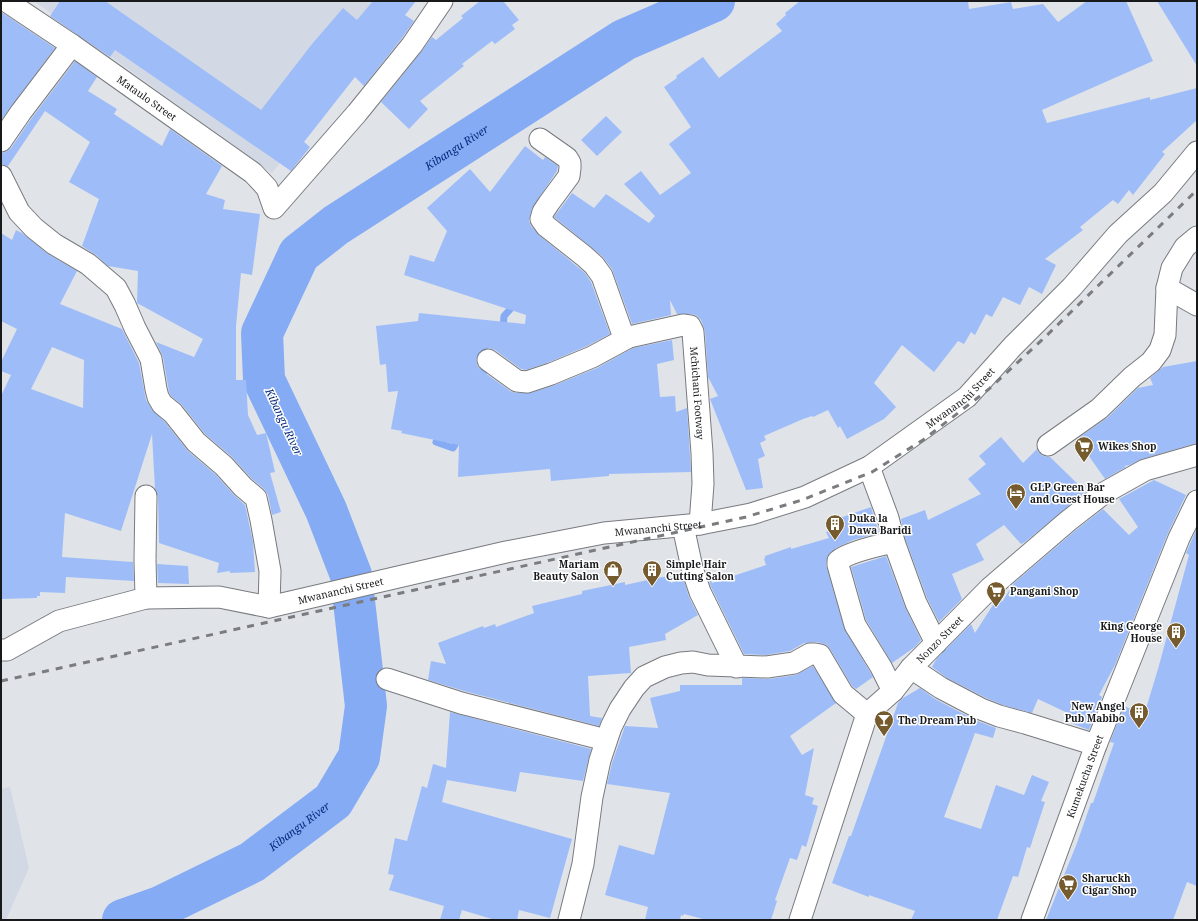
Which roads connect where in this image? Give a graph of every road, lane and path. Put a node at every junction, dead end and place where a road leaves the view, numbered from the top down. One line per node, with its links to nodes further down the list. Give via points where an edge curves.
1 (6, 1): 3 (street, Mataulo Street)
2 (442, 1): 3 (street, Mataulo Street, via 412,45 357,113 274,208 267,188 253,173)
3 (72, 46): 5 (street, via 20,112)
4 (540, 139): 11 (street, via 567,158 570,163 569,176 543,212 541,219 546,226 594,265 602,276 620,330 623,335)
5 (1, 141)
6 (1197, 152): 15 (street, Mwananchi Street, via 1163,193 1118,234 1072,287 967,397)
7 (1, 176): 21 (street, via 19,212 34,228 54,244 88,264 116,288 151,359 156,389 162,404 173,413 196,442 256,498 270,571)
8 (1197, 237): 9 (street, via 1186,247 1172,268)
9 (1167, 288): 10 (street); 13 (street, via 1165,335 1160,350 1151,362 1099,409)
10 (1197, 305)
11 (629, 337): 12 (street, Mchichani Footway, via 592,357 527,382 517,381); 18 (street, Mchichani Footway, via 683,324 690,326 693,332 703,484)
12 (488, 360)
13 (1048, 445)
14 (1197, 455): 22 (street, Nonzo Street, via 1145,470 1104,493 990,588)
15 (869, 467): 18 (street, Mwananchi Street, via 805,497 751,514); 19 (street)
16 (146, 496): 20 (street)
17 (1197, 501): 30 (street, Kumekucha Street, via 1179,538)
18 (691, 525): 21 (street, Mwananchi Street, via 604,533 506,552); 24 (street, via 692,568 700,592)
19 (894, 542): 22 (street, via 916,603); 27 (street, via 852,554 838,561 854,625 881,667)
20 (146, 598): 21 (street, Mwananchi Street, via 219,596); 23 (street, Mwananchi Street, via 59,620 7,650)
21 (269, 607)
22 (936, 643): 25 (street, Nonzo Street)
23 (1, 650)
24 (737, 667): 28 (street, via 786,665 810,654 818,654 843,694); 29 (street, via 681,663 644,677 620,709)
25 (911, 668): 27 (street, Nonzo Street); 30 (street, via 941,688 981,709)
26 (387, 679): 29 (street, via 461,703)
27 (893, 692): 28 (street, Nonzo Street)
28 (867, 714): 32 (street)
29 (606, 740): 31 (street, via 592,797 583,864)
30 (1096, 745): 33 (street, Kumekucha Street)
31 (569, 920)
32 (800, 920)
33 (1032, 920)

